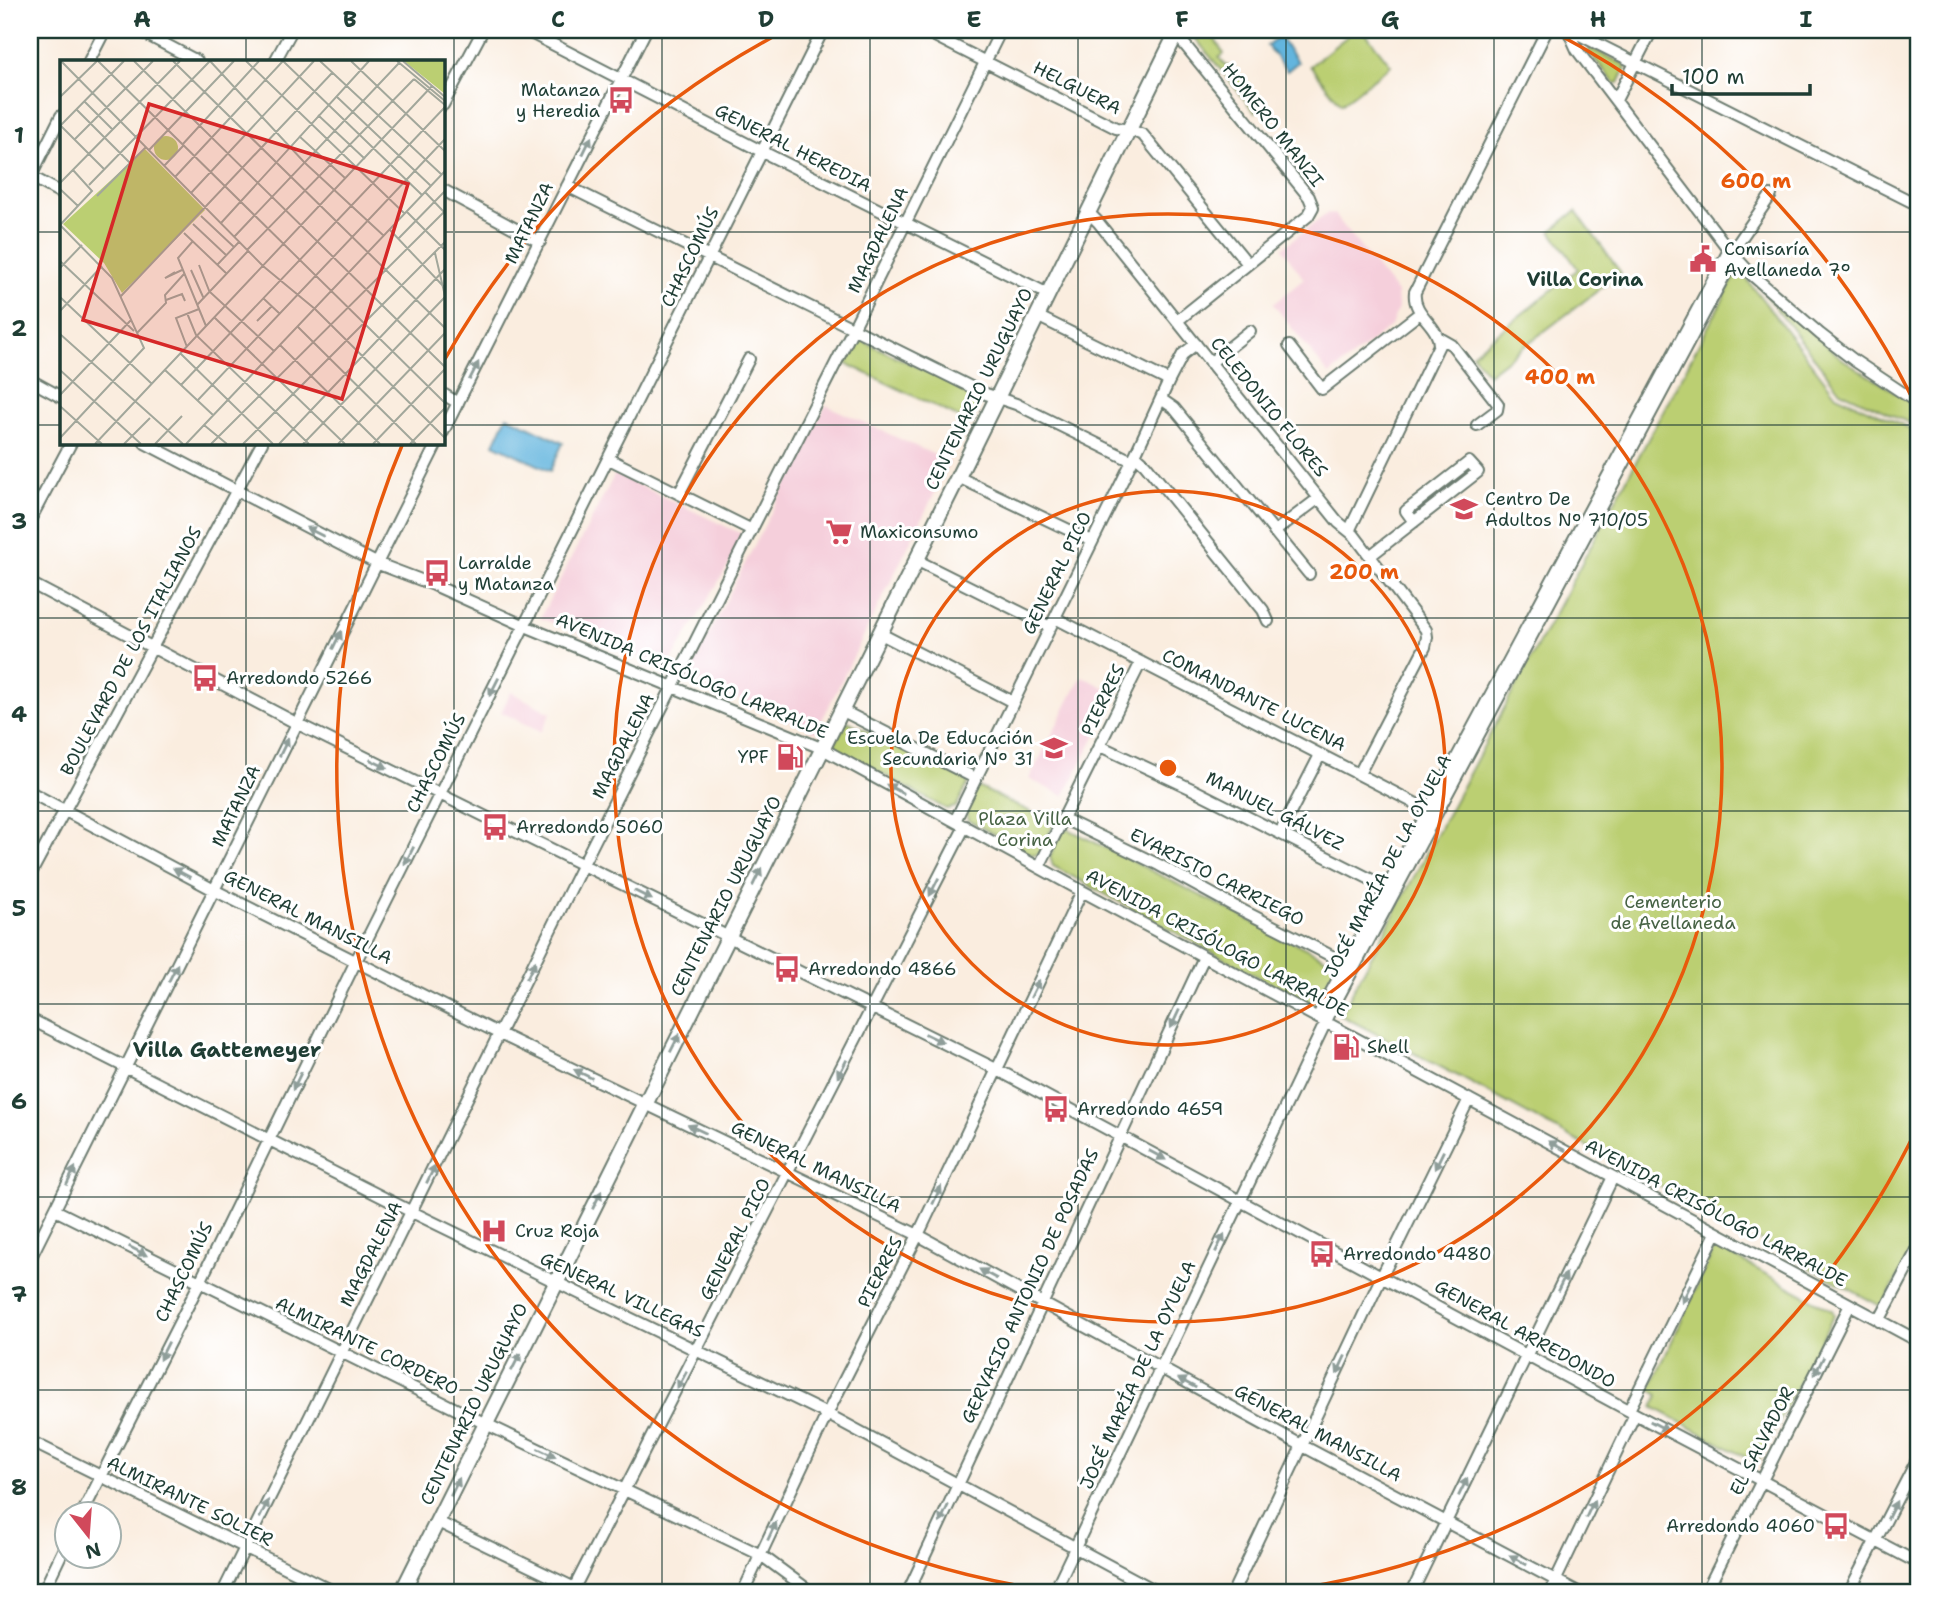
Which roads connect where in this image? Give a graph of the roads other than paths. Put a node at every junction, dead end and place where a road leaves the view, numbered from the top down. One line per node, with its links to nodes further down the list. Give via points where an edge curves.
1 (105, 30): 14 (street)
2 (138, 30): 15 (street)
3 (292, 30): 16 (street)
4 (483, 30): 21 (street)
5 (525, 30): 19 (street, GENERAL HEREDIA)
6 (646, 30): 19 (street, MATANZA)
7 (822, 30): 24 (street, CHASCOMÚS)
8 (923, 30): 17 (street, HELGUERA)
9 (1001, 30): 17 (street, MAGDALENA)
10 (1547, 30): 38 (street, via 1415,292)
11 (1569, 30): 18 (street); 20 (street, via 1577,50)
12 (1652, 30): 18 (street)
13 (1177, 32): 23 (main road, CENTENARIO URUGUAYO); 36 (street, HOMERO MANZI, via 1313,207)
14 (90, 60)
15 (195, 60)
16 (276, 60)
17 (986, 61): 23 (street, HELGUERA, via 1116,128); 32 (street, MAGDALENA)
18 (1636, 63): 20 (street); 30 (street)
19 (620, 80): 24 (street, GENERAL HEREDIA); 26 (street, MATANZA, one-way to 19)
20 (1616, 100): 34 (street)
21 (444, 103)
22 (60, 118): 25 (street)
23 (1130, 130): 31 (main road, CENTENARIO URUGUAYO); 36 (street, HELGUERA, via 1143,135)
24 (761, 151): 32 (street, GENERAL HEREDIA); 35 (street, CHASCOMÚS)
25 (30, 177): 28 (street)
26 (567, 186): 33 (street, MATANZA); 35 (street)
27 (444, 191): 33 (street)
28 (60, 192)
29 (1771, 195): 34 (street, JOSÉ MARÍA DE LA OYUELA)
30 (1918, 205)
31 (1088, 212): 37 (main road, CENTENARIO URUGUAYO); 40 (street, CELEDONIO FLORES)
32 (906, 224): 37 (street, GENERAL HEREDIA); 41 (street, MAGDALENA)
33 (540, 242): 54 (street, MATANZA, one-way to 33)
34 (1734, 250): 55 (street, via 1772,294 1828,341); 97 (street, JOSÉ MARÍA DE LA OYUELA)
35 (709, 257): 41 (street); 63 (street, CHASCOMÚS)
36 (1248, 264): 40 (street)
37 (1048, 294): 39 (main road, CENTENARIO URUGUAYO)
38 (1420, 313): 43 (street); 45 (street, via 1322,390)
39 (1037, 316): 49 (street); 52 (main road, CENTENARIO URUGUAYO)
40 (1177, 321): 44 (street, CELEDONIO FLORES)
41 (853, 330): 52 (street); 70 (street, MAGDALENA)
42 (1250, 331): 47 (street)
43 (1438, 337): 56 (street, via 1452,345 1497,404 1497,410); 71 (street, via 1437,352)
44 (1196, 344): 47 (street, CELEDONIO FLORES); 49 (street, GENERAL PICO, via 1183,354)
45 (1289, 346)
46 (749, 359): 66 (street)
47 (1210, 362): 67 (street, CELEDONIO FLORES)
48 (30, 380): 51 (street)
49 (1169, 381): 53 (street, GENERAL PICO)
50 (444, 395): 54 (street)
51 (60, 396)
52 (996, 397): 62 (street); 64 (main road, CENTENARIO URUGUAYO)
53 (1161, 400): 62 (street, GENERAL PICO); 72 (street, via 1174,408)
54 (458, 403): 57 (street, MATANZA)
55 (1918, 403)
56 (1477, 425)
57 (444, 430)
58 (70, 444): 68 (street)
59 (147, 444): 65 (street, AVENIDA CRISÓLOGO LARRALDE)
60 (261, 444): 65 (street, BOULEVARD DE LOS ITALIANOS)
61 (436, 444): 76 (street, MATANZA)
62 (1134, 458): 73 (street, GENERAL PICO); 79 (street, via 1145,464)
63 (609, 459): 66 (street); 81 (street, CHASCOMÚS)
64 (958, 477): 73 (street); 75 (main road, CENTENARIO URUGUAYO)
65 (236, 491): 76 (street, AVENIDA CRISÓLOGO LARRALDE, one-way to 65); 83 (street, BOULEVARD DE LOS ITALIANOS)
66 (680, 492): 70 (street)
67 (1319, 498): 71 (street, CELEDONIO FLORES); 72 (street)
68 (30, 520)
69 (1414, 522): 69 (street, via 1478,472 1469,462 1406,511); 74 (street)
70 (752, 530): 85 (street, MAGDALENA)
71 (1349, 531): 74 (street, CELEDONIO FLORES)
72 (1274, 533): 77 (street)
73 (1092, 541): 80 (street, GENERAL PICO)
74 (1370, 556): 92 (street, CELEDONIO FLORES, via 1423,624 1427,637)
75 (916, 560): 80 (street, COMANDANTE LUCENA); 82 (main road, CENTENARIO URUGUAYO)
76 (376, 563): 81 (street, AVENIDA CRISÓLOGO LARRALDE); 88 (street, MATANZA, one-way to 76)
77 (1309, 574)
78 (30, 583): 83 (street, GENERAL ARREDONDO)
79 (1268, 621)
80 (1053, 623): 84 (street, COMANDANTE LUCENA); 86 (street, GENERAL PICO)
81 (525, 626): 85 (street, AVENIDA CRISÓLOGO LARRALDE); 95 (street, CHASCOMÚS, one-way to 95)
82 (879, 633): 86 (street); 87 (main road, CENTENARIO URUGUAYO)
83 (152, 648): 88 (street, GENERAL ARREDONDO); 96 (street, BOULEVARD DE LOS ITALIANOS)
84 (1141, 662): 89 (street, PIERRES); 91 (street, COMANDANTE LUCENA)
85 (673, 687): 90 (street, AVENIDA CRISÓLOGO LARRALDE); 101 (street, MAGDALENA)
86 (1013, 702): 93 (street, GENERAL PICO)
87 (841, 710): 90 (main road, CENTENARIO URUGUAYO); 93 (street)
88 (296, 723): 95 (street, GENERAL ARREDONDO, one-way to 95); 104 (street, MATANZA, one-way to 88)
89 (1100, 746): 98 (street, PIERRES); 100 (street, MANUEL GÁLVEZ)
90 (821, 748): 99 (street, AVENIDA CRISÓLOGO LARRALDE, one-way to 90); 107 (main road, CENTENARIO URUGUAYO, one-way to 90)
91 (1320, 755): 92 (street, COMANDANTE LUCENA); 100 (street)
92 (1359, 774): 97 (street, COMANDANTE LUCENA)
93 (975, 778): 99 (street, GENERAL PICO)
94 (30, 792): 96 (street, GENERAL MANSILLA)
95 (440, 795): 101 (street, GENERAL ARREDONDO); 109 (street, CHASCOMÚS, one-way to 109)
96 (65, 810): 103 (street, BOULEVARD DE LOS ITALIANOS); 104 (street, GENERAL MANSILLA, one-way to 96)
97 (1433, 812): 105 (street, JOSÉ MARÍA DE LA OYUELA)
98 (1064, 819): 102 (street, PIERRES); 110 (street, EVARISTO CARRIEGO)
99 (960, 823): 102 (street, AVENIDA CRISÓLOGO LARRALDE); 111 (street, GENERAL PICO, one-way to 111)
100 (1280, 833): 105 (street, MANUEL GÁLVEZ)
101 (583, 864): 107 (street, GENERAL ARREDONDO, one-way to 107); 114 (street, MAGDALENA, one-way to 101)
102 (1039, 867): 106 (street, AVENIDA CRISÓLOGO LARRALDE)
103 (30, 875)
104 (214, 890): 109 (street, GENERAL MANSILLA); 115 (street, MATANZA, one-way to 104)
105 (1391, 890): 110 (street, JOSÉ MARÍA DE LA OYUELA)
106 (1082, 891): 108 (street, AVENIDA CRISÓLOGO LARRALDE); 116 (street, PIERRES, one-way to 106)
107 (727, 938): 111 (street, GENERAL ARREDONDO); 118 (main road, CENTENARIO URUGUAYO, one-way to 107)
108 (1204, 957): 113 (street, AVENIDA CRISÓLOGO LARRALDE); 119 (street, GERVASIO ANTONIO DE POSADAS, one-way to 119)
109 (356, 961): 114 (street, GENERAL MANSILLA); 120 (street, CHASCOMÚS, one-way to 120)
110 (1351, 966): 113 (street, JOSÉ MARÍA DE LA OYUELA)
111 (873, 1008): 116 (street, GENERAL ARREDONDO, one-way to 116); 121 (street, GENERAL PICO, one-way to 121)
112 (30, 1019): 115 (street, GENERAL VILLEGAS)
113 (1322, 1019): 117 (street, AVENIDA CRISÓLOGO LARRALDE); 123 (street, JOSÉ MARÍA DE LA OYUELA)
114 (500, 1034): 118 (street, GENERAL MANSILLA, one-way to 114); 125 (street, MAGDALENA, one-way to 114)
115 (125, 1068): 120 (street, GENERAL VILLEGAS); 124 (street, MATANZA, one-way to 115)
116 (996, 1069): 119 (street, GENERAL ARREDONDO); 127 (street, PIERRES, one-way to 116)
117 (1469, 1099): 122 (street, AVENIDA CRISÓLOGO LARRALDE, one-way to 117); 130 (street, one-way to 130)
118 (644, 1104): 121 (street, GENERAL MANSILLA, one-way to 118); 132 (main road, CENTENARIO URUGUAYO, one-way to 118)
119 (1120, 1135): 123 (street, GENERAL ARREDONDO, one-way to 123); 133 (street, GERVASIO ANTONIO DE POSADAS)
120 (268, 1139): 125 (street, GENERAL VILLEGAS); 131 (street, CHASCOMÚS)
121 (788, 1172): 127 (street, GENERAL MANSILLA); 137 (street, GENERAL PICO)
122 (1613, 1177): 126 (street, AVENIDA CRISÓLOGO LARRALDE); 139 (street, one-way to 122)
123 (1240, 1200): 130 (street, GENERAL ARREDONDO); 140 (street, JOSÉ MARÍA DE LA OYUELA, one-way to 123)
124 (55, 1210): 129 (street, MATANZA); 131 (street, ALMIRANTE CORDERO, one-way to 131)
125 (412, 1212): 132 (street, GENERAL VILLEGAS); 138 (street, MAGDALENA)
126 (1716, 1233): 134 (street, AVENIDA CRISÓLOGO LARRALDE); 141 (street, one-way to 141)
127 (918, 1235): 133 (street, GENERAL MANSILLA, one-way to 127); 142 (street, PIERRES)
128 (1918, 1248): 135 (street)
129 (30, 1259)
130 (1382, 1276): 139 (street, GENERAL ARREDONDO); 145 (street, one-way to 145)
131 (200, 1282): 138 (street, ALMIRANTE CORDERO); 147 (street, CHASCOMÚS, one-way to 147)
132 (556, 1283): 137 (street, GENERAL VILLEGAS); 143 (main road, CENTENARIO URUGUAYO, one-way to 132)
133 (1041, 1303): 140 (street, GENERAL MANSILLA); 149 (street, GERVASIO ANTONIO DE POSADAS)
134 (1850, 1305): 135 (street, AVENIDA CRISÓLOGO LARRALDE); 148 (street, EL SALVADOR, one-way to 148)
135 (1879, 1321): 136 (street, AVENIDA CRISÓLOGO LARRALDE)
136 (1918, 1341)
137 (698, 1350): 142 (street, GENERAL VILLEGAS); 150 (street, GENERAL PICO, one-way to 150)
138 (341, 1352): 143 (street, ALMIRANTE CORDERO); 155 (street, MAGDALENA, one-way to 138)
139 (1527, 1354): 141 (street, GENERAL ARREDONDO); 152 (street, one-way to 139)
140 (1160, 1368): 145 (street, GENERAL MANSILLA, one-way to 140); 156 (street, JOSÉ MARÍA DE LA OYUELA)
141 (1632, 1412): 148 (street, GENERAL ARREDONDO, one-way to 148); 160 (street, one-way to 141)
142 (827, 1414): 149 (street, GENERAL VILLEGAS); 157 (street, PIERRES, one-way to 142)
143 (486, 1424): 150 (street, ALMIRANTE CORDERO, one-way to 150); 153 (main road, CENTENARIO URUGUAYO, one-way to 143)
144 (30, 1441): 147 (street, ALMIRANTE SOLIER)
145 (1303, 1446): 152 (street, GENERAL MANSILLA); 171 (street)
146 (1918, 1458): 154 (street, one-way to 146)
147 (100, 1477): 151 (street, CHASCOMÚS); 155 (street, ALMIRANTE SOLIER)
148 (1762, 1481): 154 (street, GENERAL ARREDONDO); 175 (street, EL SALVADOR)
149 (958, 1483): 156 (street, GENERAL VILLEGAS); 168 (street, GERVASIO ANTONIO DE POSADAS, one-way to 168)
150 (625, 1490): 157 (street, ALMIRANTE CORDERO); 161 (street, GENERAL PICO)
151 (89, 1500)
152 (1447, 1521): 160 (street, GENERAL MANSILLA, one-way to 152); 172 (street)
153 (438, 1522): 161 (street); 165 (main road, CENTENARIO URUGUAYO)
154 (1876, 1540): 158 (street, GENERAL ARREDONDO); 176 (street)
155 (245, 1547): 163 (street, MAGDALENA); 164 (street, ALMIRANTE SOLIER)
156 (1076, 1548): 169 (street, JOSÉ MARÍA DE LA OYUELA); 170 (street, GENERAL VILLEGAS)
157 (761, 1555): 166 (street, PIERRES); 167 (street, ALMIRANTE CORDERO)
158 (1918, 1563)
159 (54, 1570): 162 (street)
160 (1556, 1581): 173 (street); 174 (street, GENERAL MANSILLA)
161 (577, 1591)
162 (43, 1592)
163 (223, 1592)
164 (335, 1592)
165 (402, 1592)
166 (743, 1592)
167 (811, 1592)
168 (908, 1592)
169 (1054, 1592)
170 (1158, 1592)
171 (1233, 1592)
172 (1412, 1592)
173 (1550, 1592)
174 (1578, 1592)
175 (1706, 1592)
176 (1849, 1592)

